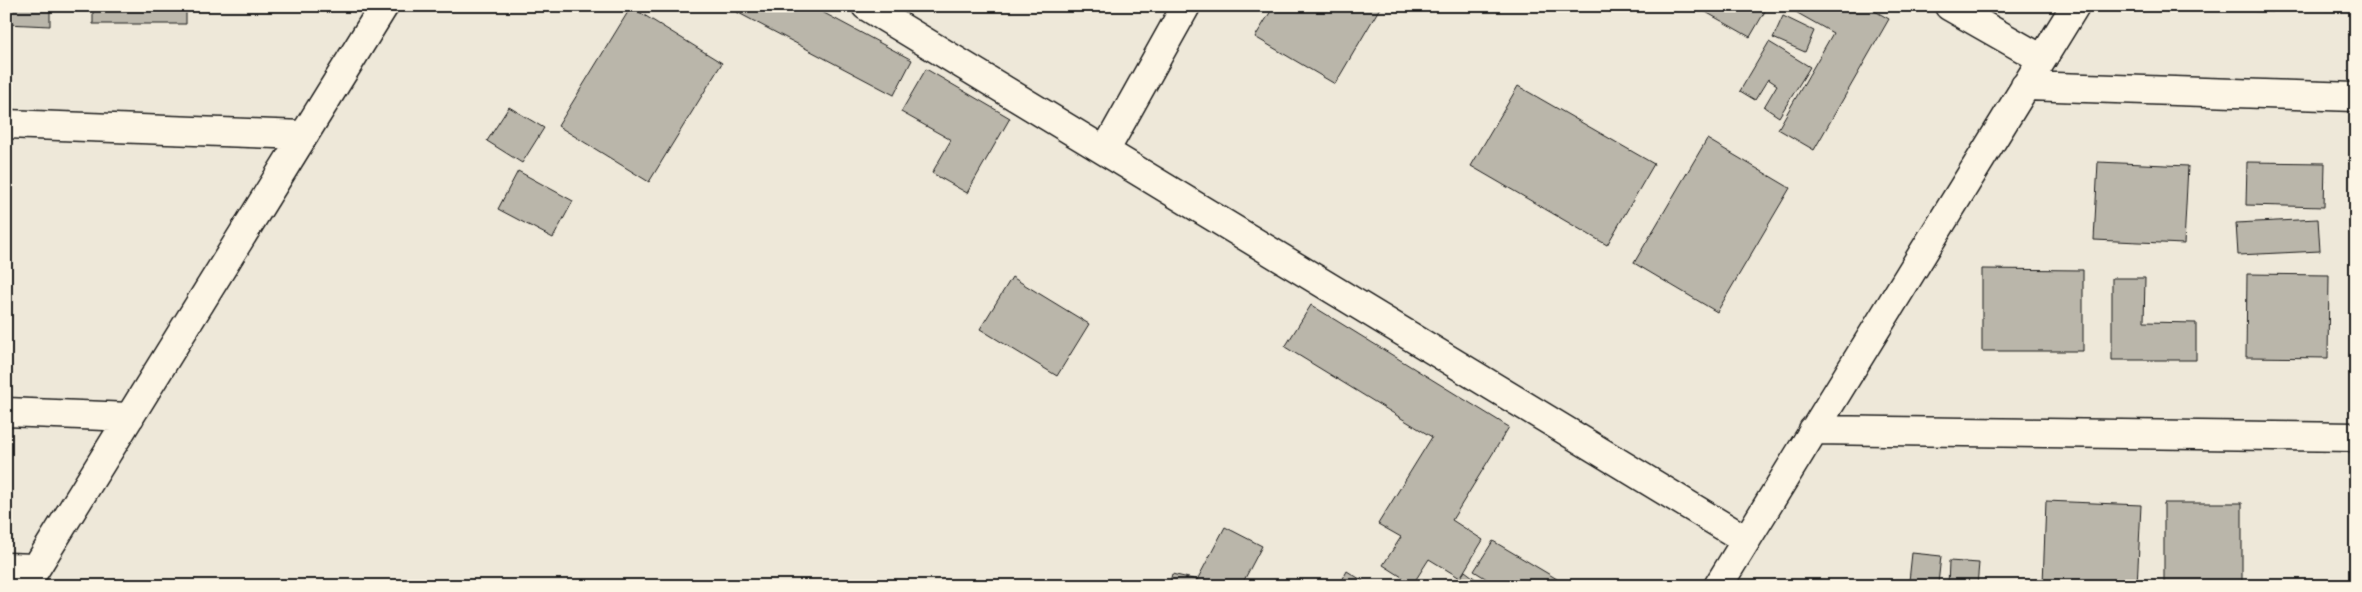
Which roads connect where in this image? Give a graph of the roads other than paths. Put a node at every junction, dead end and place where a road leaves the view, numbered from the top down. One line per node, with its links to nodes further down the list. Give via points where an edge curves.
1 (384, 6): 10 (street)
2 (866, 6): 11 (street)
3 (1186, 6): 11 (street)
4 (1949, 6): 6 (street)
5 (2075, 6): 6 (street)
6 (2042, 59): 7 (street)
7 (2025, 86): 8 (street); 14 (street)
8 (2356, 97)
9 (6, 124): 10 (street)
10 (304, 135): 13 (street)
11 (1105, 151): 16 (street)
12 (6, 412): 13 (street)
13 (130, 417): 18 (street)
14 (1813, 430): 15 (street); 16 (street)
15 (2356, 437)
16 (1746, 540): 19 (street)
17 (6, 567): 18 (street)
18 (31, 577)
19 (1718, 586)

